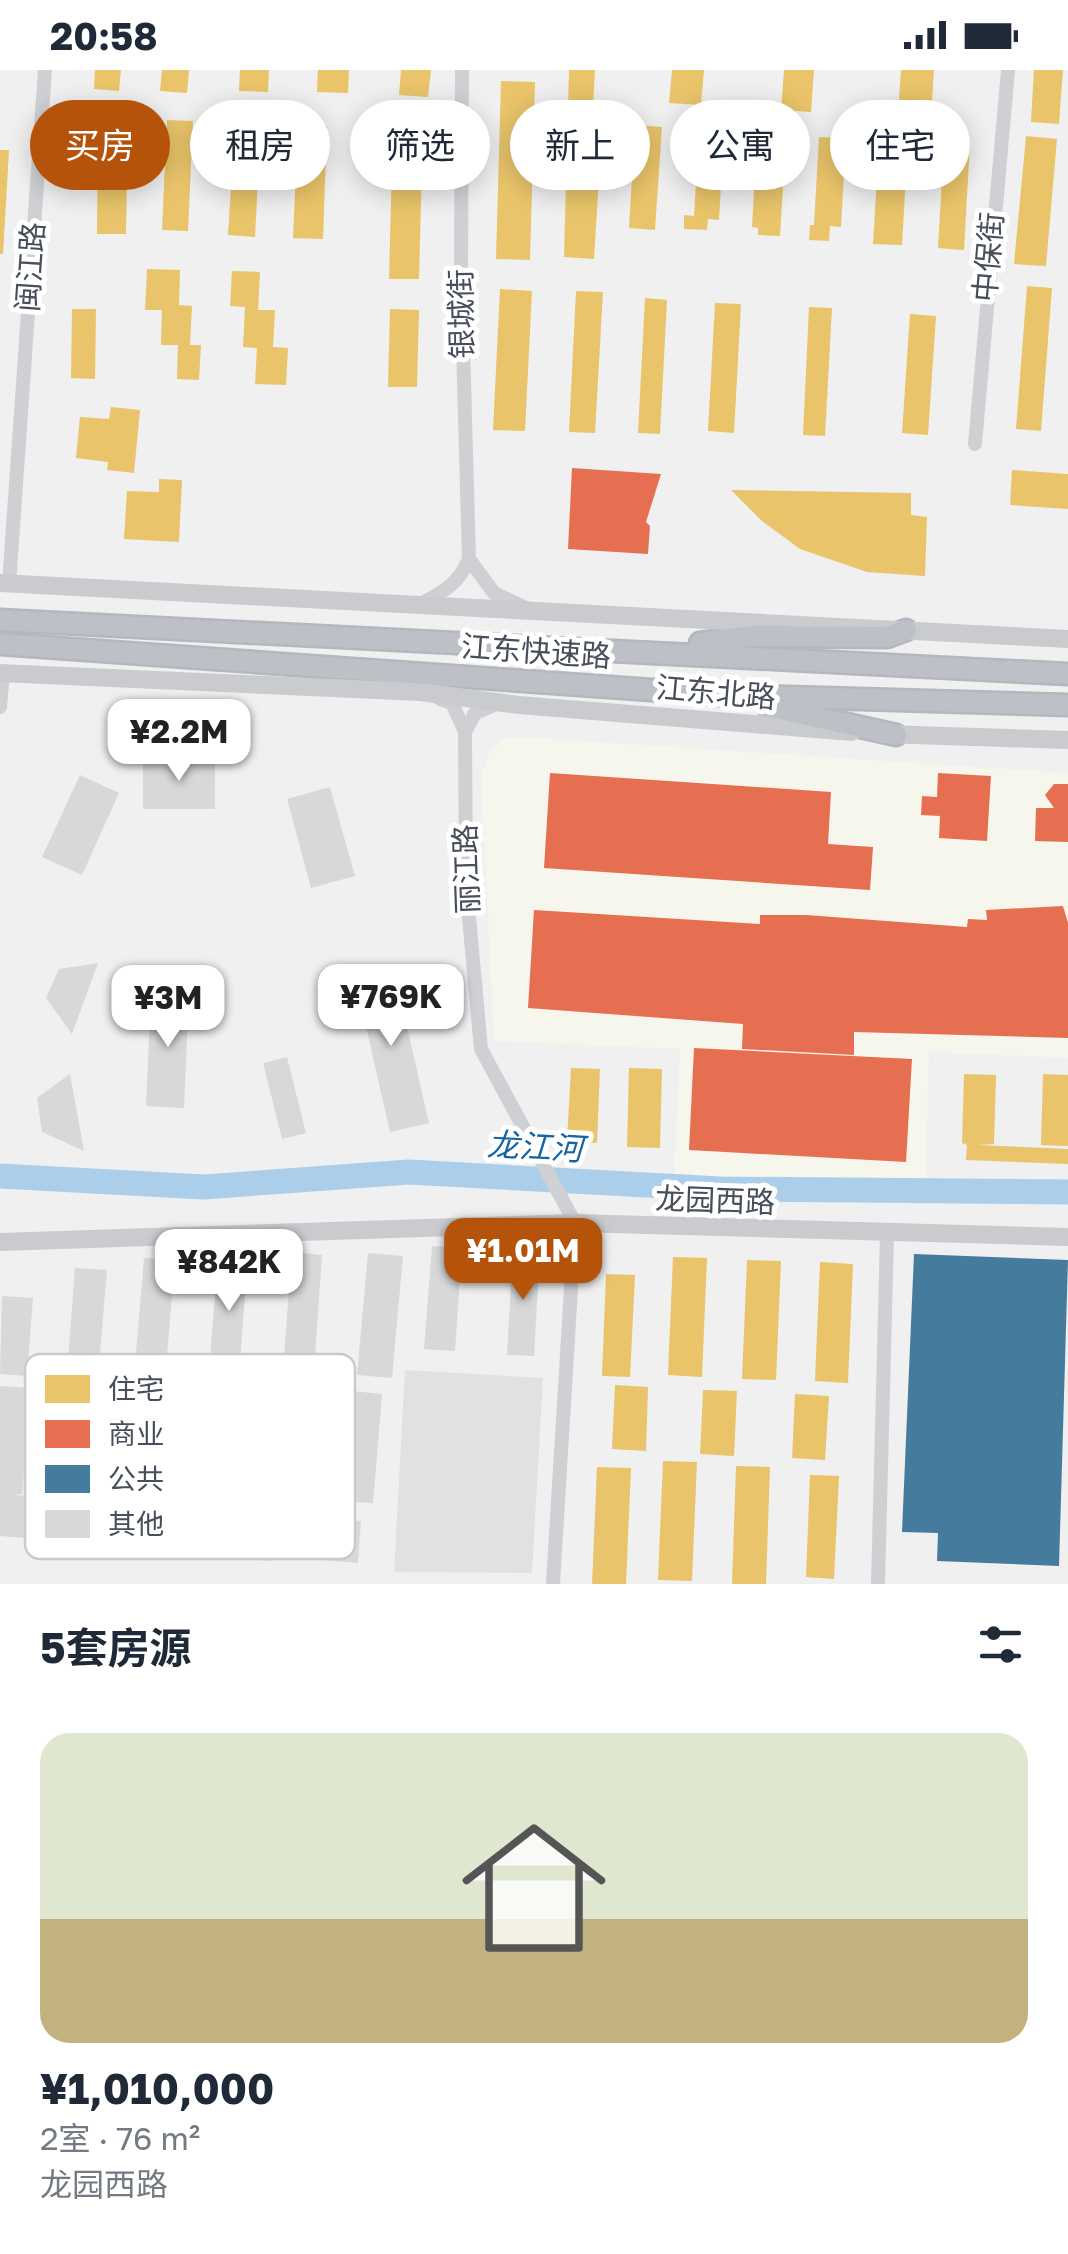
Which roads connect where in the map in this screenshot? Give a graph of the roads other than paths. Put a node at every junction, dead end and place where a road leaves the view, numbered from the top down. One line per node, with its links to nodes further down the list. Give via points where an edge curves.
1 (45, 70): 6 (street, 闽江路)
2 (462, 70): 5 (street, 银城街)
3 (1008, 70): 4 (street, 中保街)
4 (975, 444)
5 (468, 558): 7 (street, via 448,590); 8 (street, via 494,593)
6 (4, 584): 7 (main road)
7 (422, 603): 8 (main road)
8 (526, 608): 10 (main road)
9 (0, 620): 13 (highway, 江东快速路)
10 (906, 630): 11 (main road); 13 (highway, via 887,637 752,636)
11 (1068, 639)
12 (0, 644): 17 (highway, 江东快速路)
13 (654, 649): 15 (highway, 江东快速路)
14 (2, 673): 16 (main road, 江东北路); 20 (street)
15 (1068, 674)
16 (420, 692): 18 (main road, 江东北路); 21 (street, via 452,703)
17 (722, 696): 19 (highway, 江东快速路); 22 (highway)
18 (519, 705): 21 (street, via 490,704); 22 (main road, 江东北路)
19 (1068, 705)
20 (0, 707)
21 (465, 732): 24 (street, 丽江路, via 466,884 480,1049)
22 (896, 735): 23 (main road, 江东北路)
23 (1068, 740)
24 (574, 1222): 25 (main road, 龙园西路); 27 (main road, 龙园西路); 28 (street)
25 (887, 1235): 26 (main road, 龙园西路); 29 (street)
26 (1068, 1237)
27 (0, 1242)
28 (552, 1584)
29 (878, 1584)

